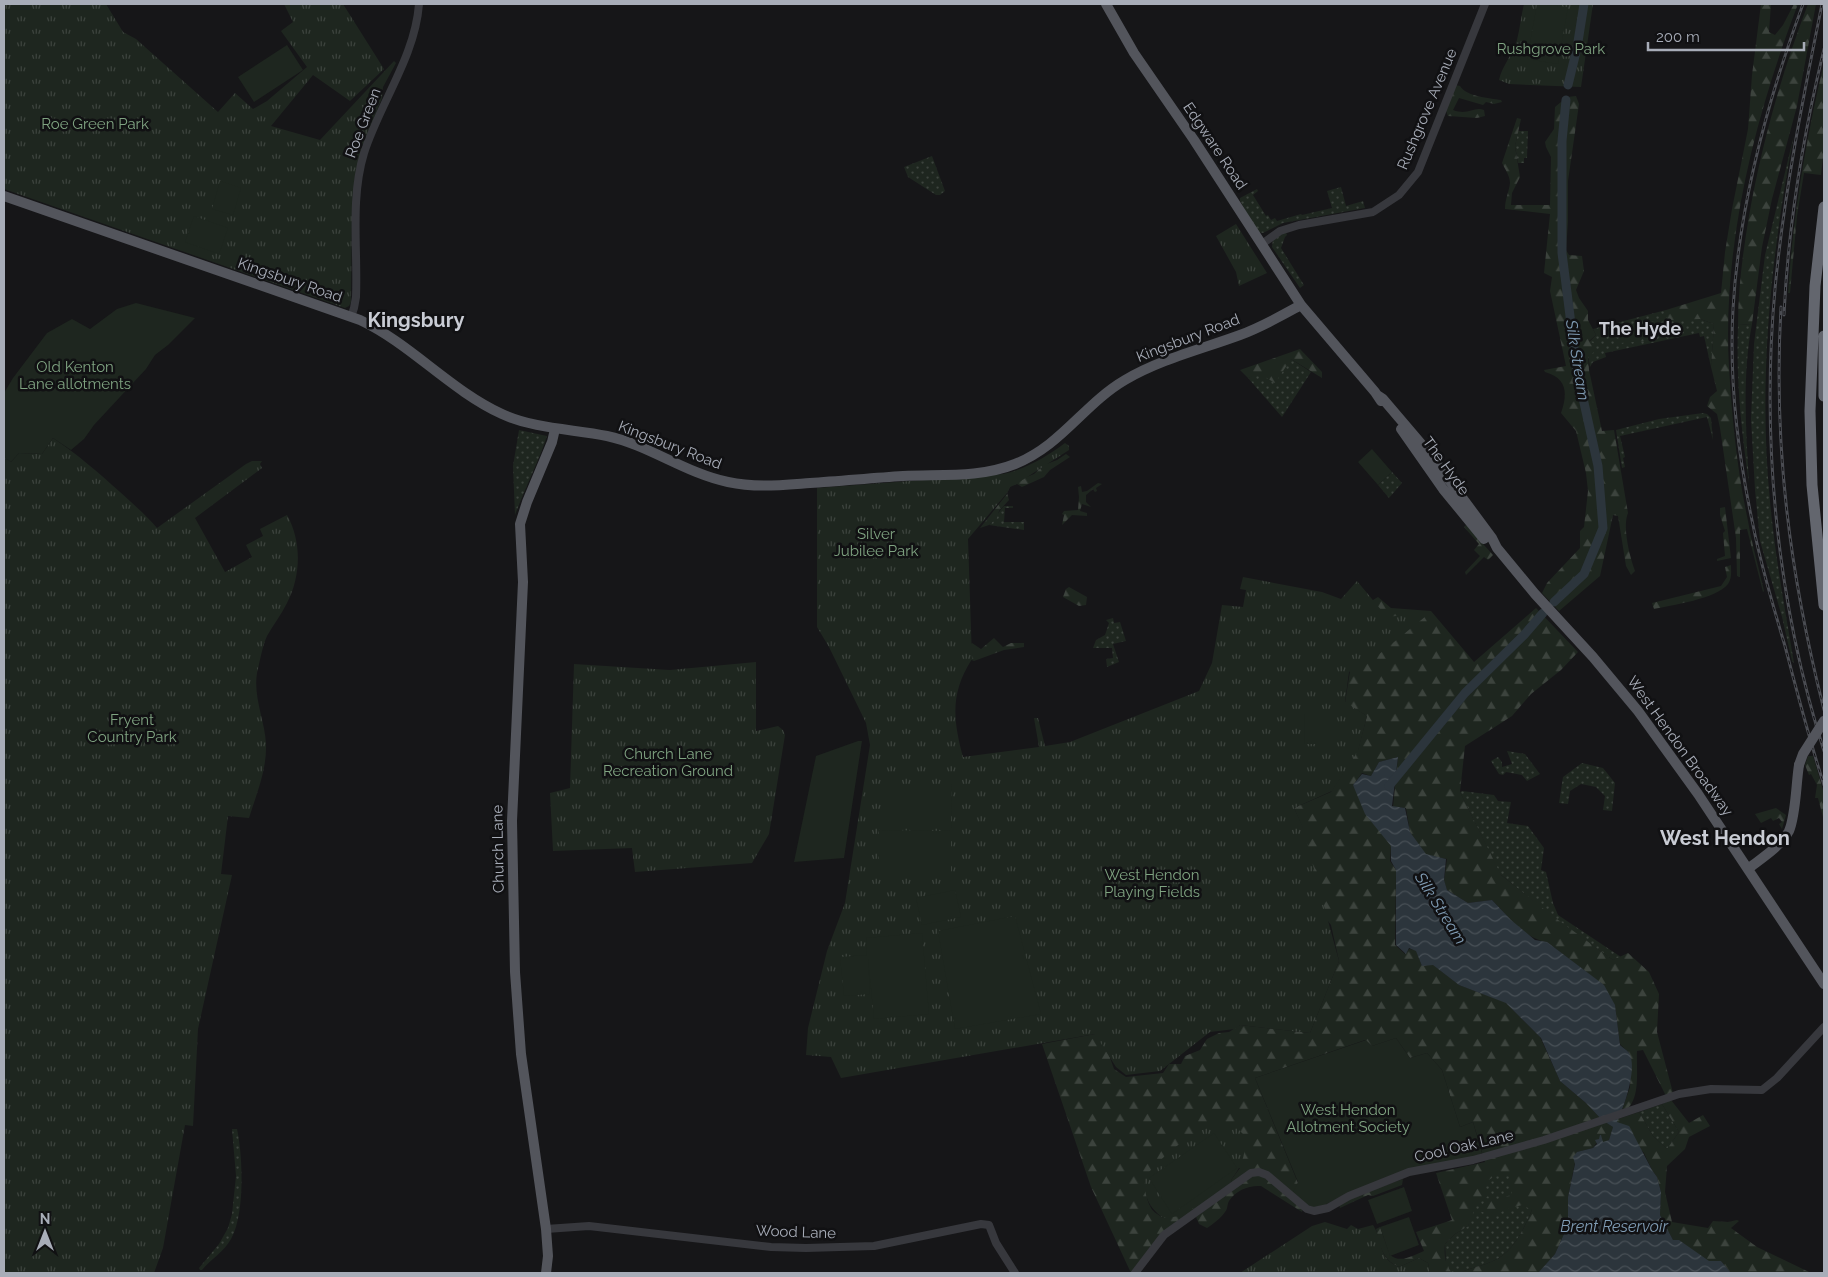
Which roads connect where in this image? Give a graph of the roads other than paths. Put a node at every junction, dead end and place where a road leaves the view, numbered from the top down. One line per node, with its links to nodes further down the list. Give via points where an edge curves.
1 (419, 4): 8 (street, Roe Green, via 414,37 368,142 361,166 357,192 356,297)
2 (1106, 4): 6 (main road, Edgware Road, via 1134,54)
3 (1485, 4): 6 (street, Rushgrove Avenue, via 1418,172 1399,195 1373,212 1299,225 1280,231)
4 (4, 196): 8 (main road, Kingsbury Road)
5 (1824, 207): 12 (highway, via 1815,286 1810,411 1812,485)
6 (1262, 244): 7 (main road, Edgware Road)
7 (1301, 305): 11 (main road, Kingsbury Road, via 1261,326 1150,367 1124,380 1046,448 1015,464 979,472 745,485 708,477 610,437); 13 (main road, The Hyde, via 1377,395 1443,489 1477,531 1497,548)
8 (351, 317): 11 (main road, Kingsbury Road, via 376,327 499,413)
9 (1824, 336): 10 (highway)
10 (1824, 396)
11 (555, 429): 18 (main road, Church Lane, via 520,524 523,582 512,797 514,957 521,1054)
12 (1824, 605)
13 (1593, 658): 15 (main road, West Hendon Broadway, via 1638,711)
14 (1824, 721): 15 (main road, bridge, via 1803,754 1788,832)
15 (1749, 868): 16 (main road, West Hendon Broadway)
16 (1823, 980)
17 (1824, 1027): 21 (street, Cool Oak Lane, via 1778,1078 1762,1090 1704,1089 1679,1094 1603,1121 1472,1160 1410,1172 1349,1196 1328,1208 1307,1209 1267,1175 1255,1172 1164,1235)
18 (546, 1229): 19 (main road, Church Lane); 20 (street, Wood Lane, via 589,1226 761,1246 806,1248 874,1246 981,1224 988,1225)
19 (546, 1273)
20 (1015, 1273)
21 (1135, 1273)

